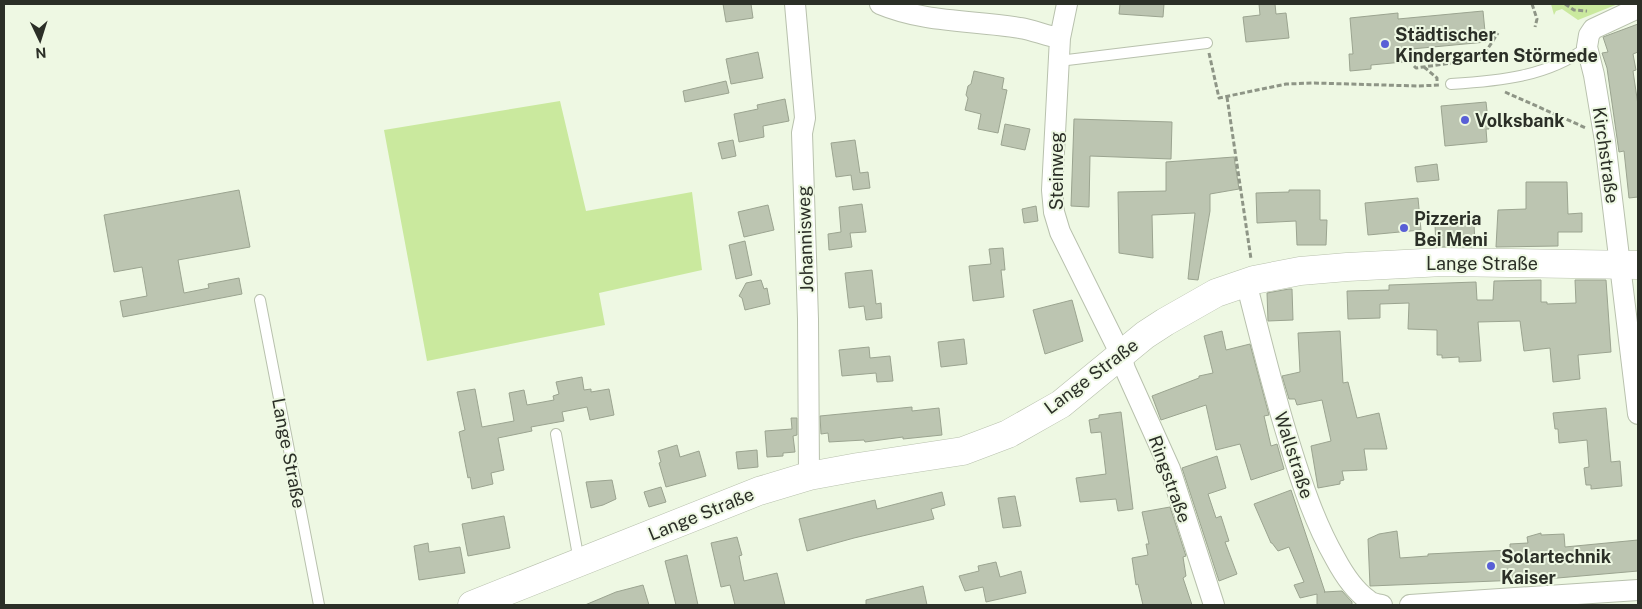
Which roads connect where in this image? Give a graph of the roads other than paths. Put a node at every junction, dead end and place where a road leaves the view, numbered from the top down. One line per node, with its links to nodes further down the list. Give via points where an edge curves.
1 (795, 4): 16 (street, Johannisweg, via 806,118 802,133)
2 (880, 4): 5 (street, via 911,15 1020,28)
3 (1067, 4): 5 (street, Steinweg)
4 (1638, 8): 7 (street, via 1594,29)
5 (1060, 38): 8 (street, Steinweg)
6 (1207, 43): 8 (lane)
7 (1587, 47): 9 (lane, via 1557,66 1540,71 1483,82); 10 (street, Kirchstraße)
8 (1059, 61): 13 (street, Steinweg, via 1052,190 1054,212 1060,232)
9 (1451, 84)
10 (1630, 264): 11 (main road, Lange Straße, via 1443,262 1309,270); 14 (street, Kirchstraße)
11 (1250, 281): 13 (main road, Lange Straße, via 1216,293 1182,311); 22 (street, Wallstraße, via 1280,414 1315,516 1327,545 1355,588 1369,602)
12 (260, 300): 19 (lane, Lange Straße)
13 (1121, 355): 16 (main road, Lange Straße, via 1061,404 1008,434 963,451); 21 (street, Ringstraße, via 1170,469)
14 (1638, 414)
15 (556, 434): 17 (lane)
16 (809, 476): 17 (main road, Lange Straße, via 758,491)
17 (579, 562): 20 (main road, Lange Straße)
18 (1638, 590): 23 (street)
19 (319, 605)
20 (472, 605)
21 (1214, 605)
22 (1382, 605)
23 (1410, 605)

